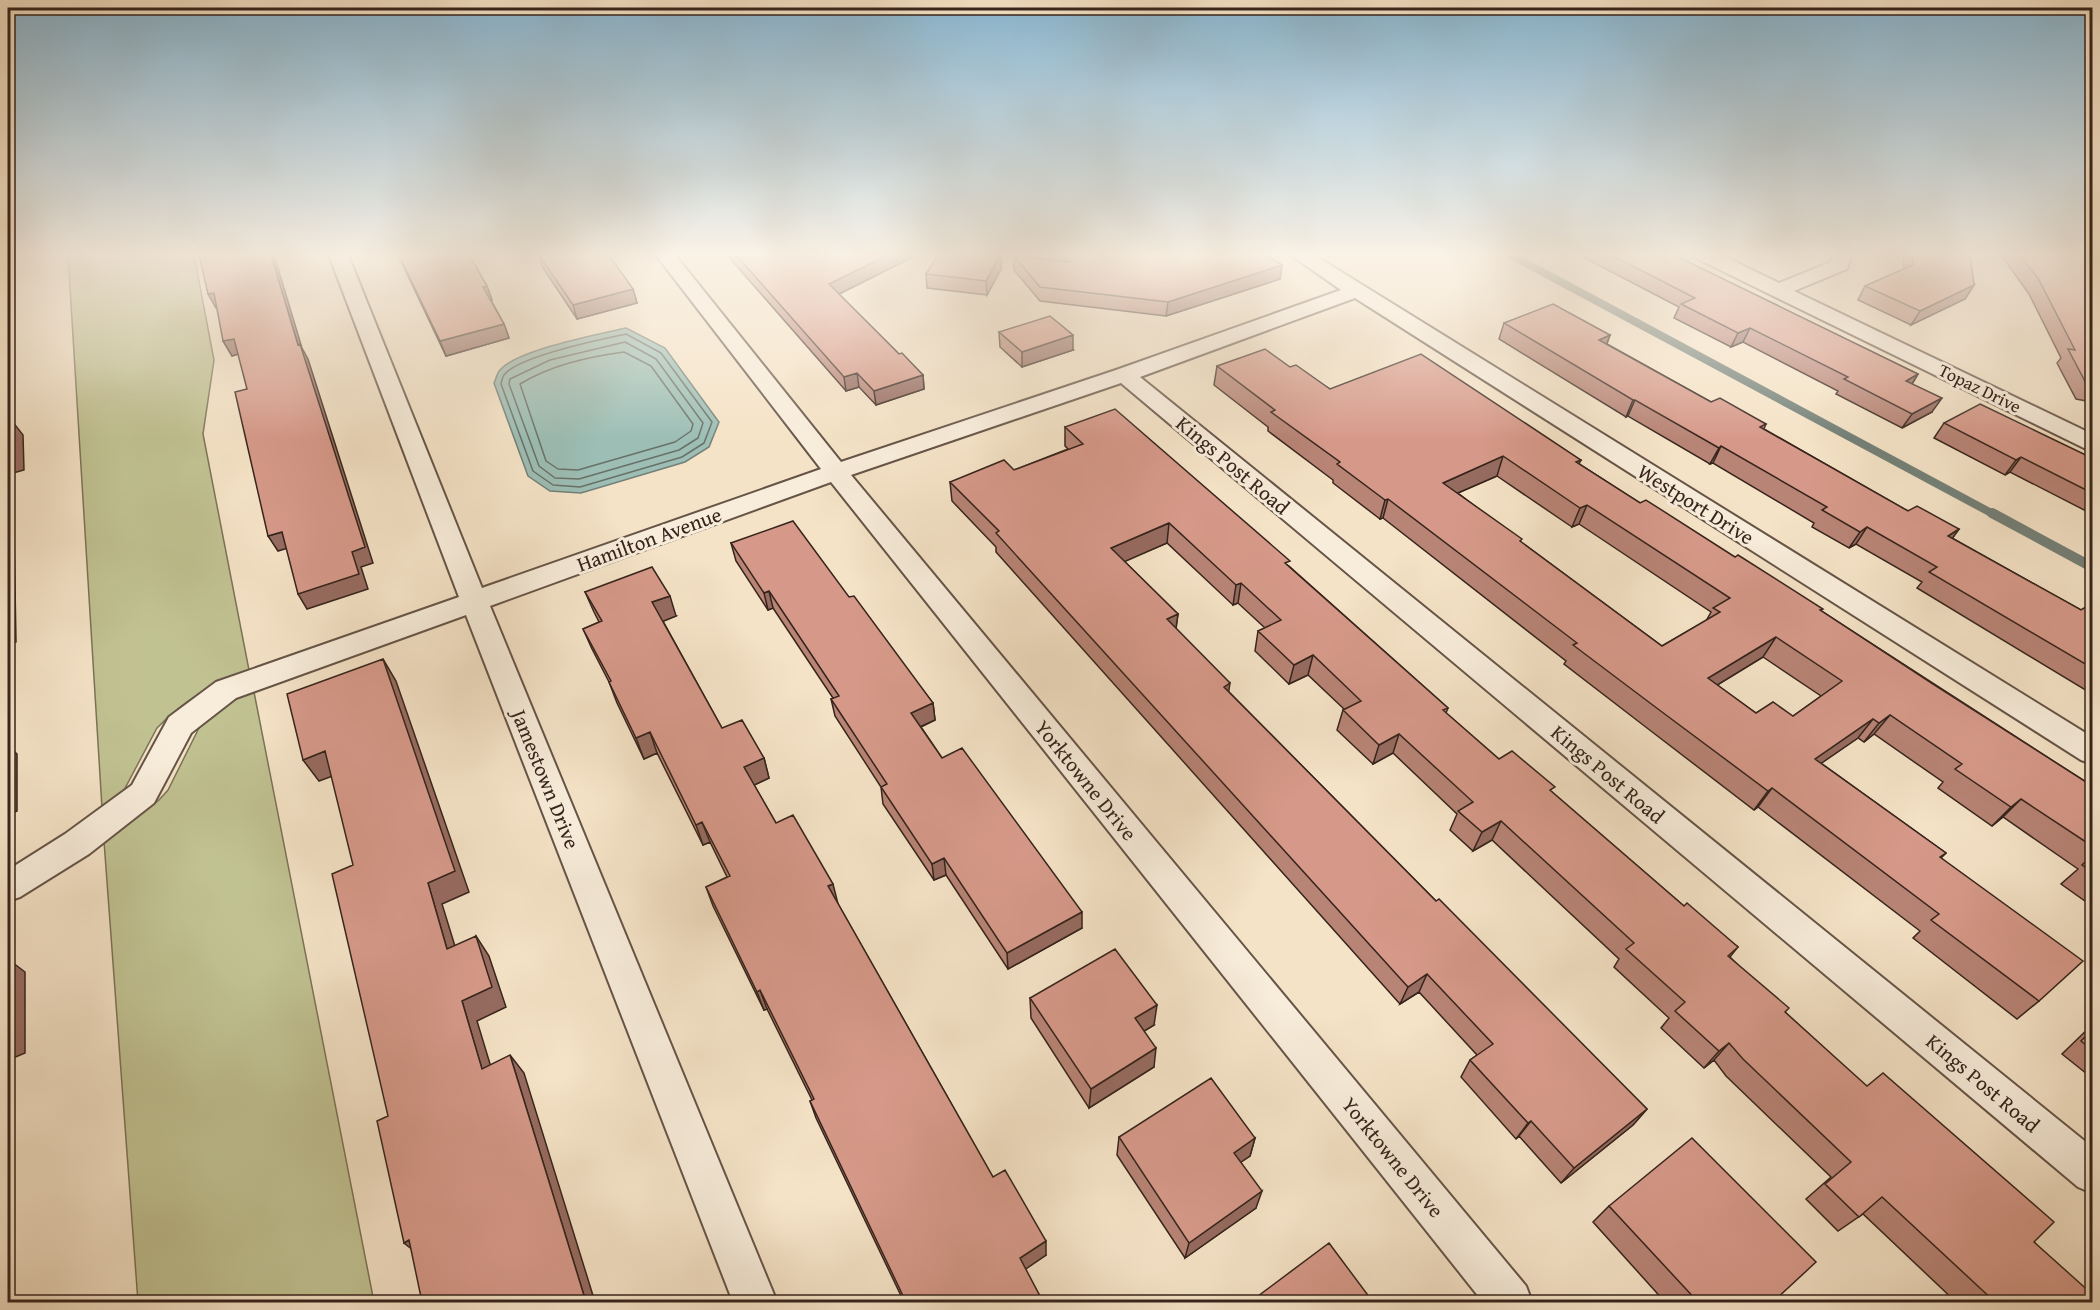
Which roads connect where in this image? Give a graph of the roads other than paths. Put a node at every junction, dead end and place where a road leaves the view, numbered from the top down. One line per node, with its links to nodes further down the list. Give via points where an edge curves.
1 (362, 316): 9 (street, Jamestown Drive)
2 (713, 316): 8 (street, Yorktowne Drive)
3 (1287, 316): 6 (street, Hamilton Avenue)
4 (1396, 316): 10 (street, Westport Drive)
5 (1832, 316): 7 (street, Topaz Drive)
6 (1124, 375): 8 (street, Hamilton Avenue); 12 (street, Kings Post Road)
7 (2092, 443)
8 (836, 472): 9 (street, Hamilton Avenue); 14 (street, Yorktowne Drive)
9 (474, 602): 11 (street, Hamilton Avenue, via 226,690 180,725 144,794 77,844); 13 (street, Jamestown Drive)
10 (2092, 752)
11 (8, 886)
12 (2092, 1173)
13 (755, 1302)
14 (1510, 1302)

